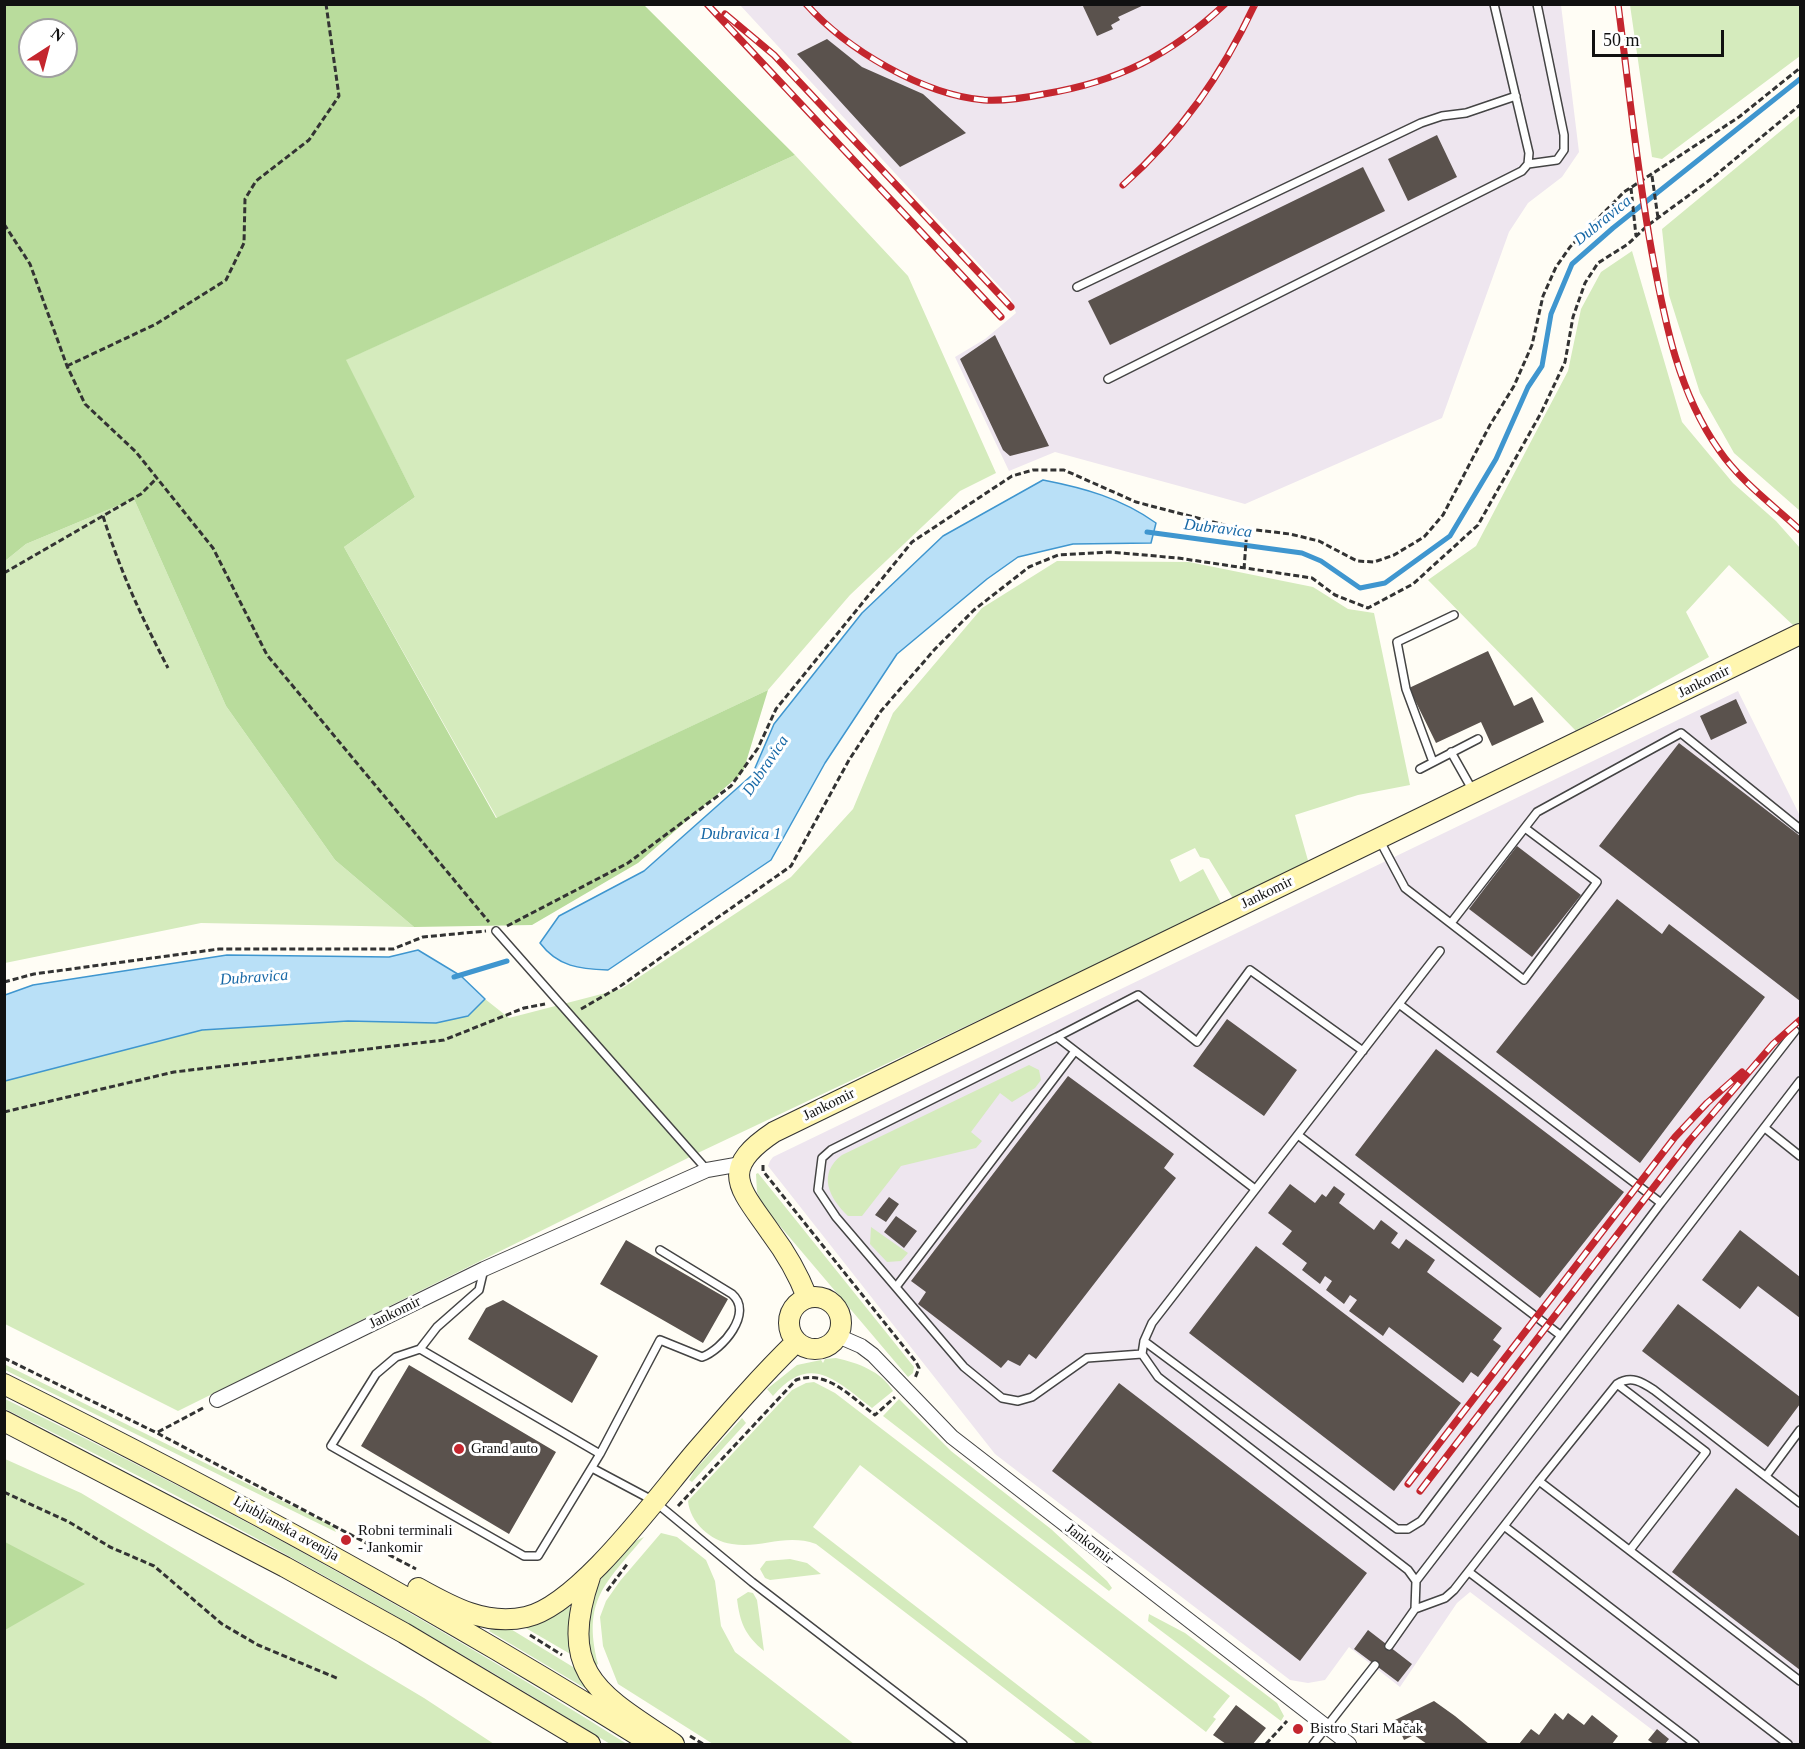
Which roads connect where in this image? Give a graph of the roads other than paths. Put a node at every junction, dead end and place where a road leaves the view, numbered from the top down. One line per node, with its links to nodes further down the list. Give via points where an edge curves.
1 (1494, 4): 3 (lane)
2 (1537, 4): 4 (lane, via 1564,150 1557,160)
3 (1516, 96): 4 (lane, via 1529,153); 5 (lane, via 1421,123)
4 (1528, 165): 6 (lane, via 1511,178)
5 (1077, 287)
6 (1108, 379)
7 (1454, 615): 11 (lane, via 1397,642 1406,689)
8 (1800, 634): 13 (main road, Jankomir)
9 (1478, 739): 10 (lane)
10 (1451, 752): 11 (lane); 13 (lane)
11 (1433, 762): 12 (lane)
12 (1420, 769)
13 (1474, 793): 16 (main road, Jankomir)
14 (1525, 828): 15 (lane, via 1537,812 1681,733); 17 (lane); 17 (lane, via 1597,882 1524,980)
15 (1800, 829)
16 (1379, 839): 17 (lane, via 1405,888); 29 (main road, Jankomir, via 774,1132 755,1146)
17 (1451, 923)
18 (496, 931): 30 (lane)
19 (1440, 951): 20 (lane)
20 (1400, 1004): 24 (lane); 32 (lane)
21 (1795, 1031): 32 (lane)
22 (1057, 1037): 23 (lane); 24 (lane, via 1138,995 1197,1042 1250,970); 35 (lane, via 822,1158 818,1190)
23 (1075, 1051): 31 (lane); 35 (lane)
24 (1364, 1051): 27 (lane)
25 (1800, 1080): 26 (lane)
26 (1765, 1128): 28 (lane); 59 (lane)
27 (1298, 1135): 31 (lane); 37 (lane)
28 (1800, 1156)
29 (741, 1164): 30 (street, Jankomir); 36 (main road, via 739,1184 743,1195 798,1274)
30 (707, 1170): 34 (street, Jankomir)
31 (1256, 1190): 39 (lane, via 1152,1323)
32 (1661, 1203): 37 (lane)
33 (660, 1250): 48 (lane, via 732,1294 741,1311 714,1353 702,1357 660,1340)
34 (484, 1269): 41 (lane, via 479,1290 437,1327); 45 (street, Jankomir)
35 (896, 1287): 42 (lane, via 964,1367 1002,1398 1018,1401 1032,1396 1086,1358)
36 (807, 1297): 38 (main road, via 819,1297 835,1306 841,1322); 40 (main road, via 795,1305 788,1320)
37 (1560, 1335): 39 (lane, via 1421,1521 1408,1529 1397,1529 1374,1513)
38 (838, 1336): 40 (main road, via 822,1349 805,1348); 64 (street, Jankomir, via 873,1355 952,1437)
39 (1144, 1341): 42 (lane)
40 (796, 1342): 52 (main road, via 752,1386)
41 (420, 1349): 48 (lane); 49 (lane, via 396,1357 375,1374 331,1446 524,1557 538,1556)
42 (1142, 1354): 59 (lane, via 1158,1377 1408,1570)
43 (4, 1384): 56 (main road, Ljubljanska avenija, via 239,1503)
44 (1617, 1384): 50 (lane, via 1639,1380); 51 (lane); 55 (lane, via 1706,1452)
45 (217, 1400)
46 (4, 1421): 65 (main road, via 285,1567)
47 (1800, 1431): 50 (lane)
48 (600, 1454): 49 (lane)
49 (592, 1468): 52 (lane)
50 (1766, 1476): 53 (lane)
51 (1539, 1481): 54 (lane); 55 (lane)
52 (654, 1501): 58 (main road); 68 (lane, via 752,1582)
53 (1800, 1503)
54 (1504, 1526): 57 (lane); 72 (lane)
55 (1630, 1550): 63 (lane)
56 (345, 1562): 58 (main road, via 407,1582 469,1614 506,1620 544,1611); 66 (main road, Ljubljanska avenija)
57 (1469, 1572): 60 (lane, via 1444,1598); 71 (lane)
58 (590, 1575): 67 (main road, via 578,1624 584,1667 615,1705)
59 (1416, 1581): 60 (lane)
60 (1415, 1609): 61 (lane)
61 (1389, 1646)
62 (1375, 1665): 64 (lane)
63 (1800, 1682)
64 (1326, 1727): 69 (lane); 70 (street, Jankomir)
65 (590, 1744)
66 (652, 1744)
67 (675, 1744)
68 (963, 1744)
69 (1312, 1744)
70 (1349, 1744)
71 (1695, 1744)
72 (1788, 1744)

